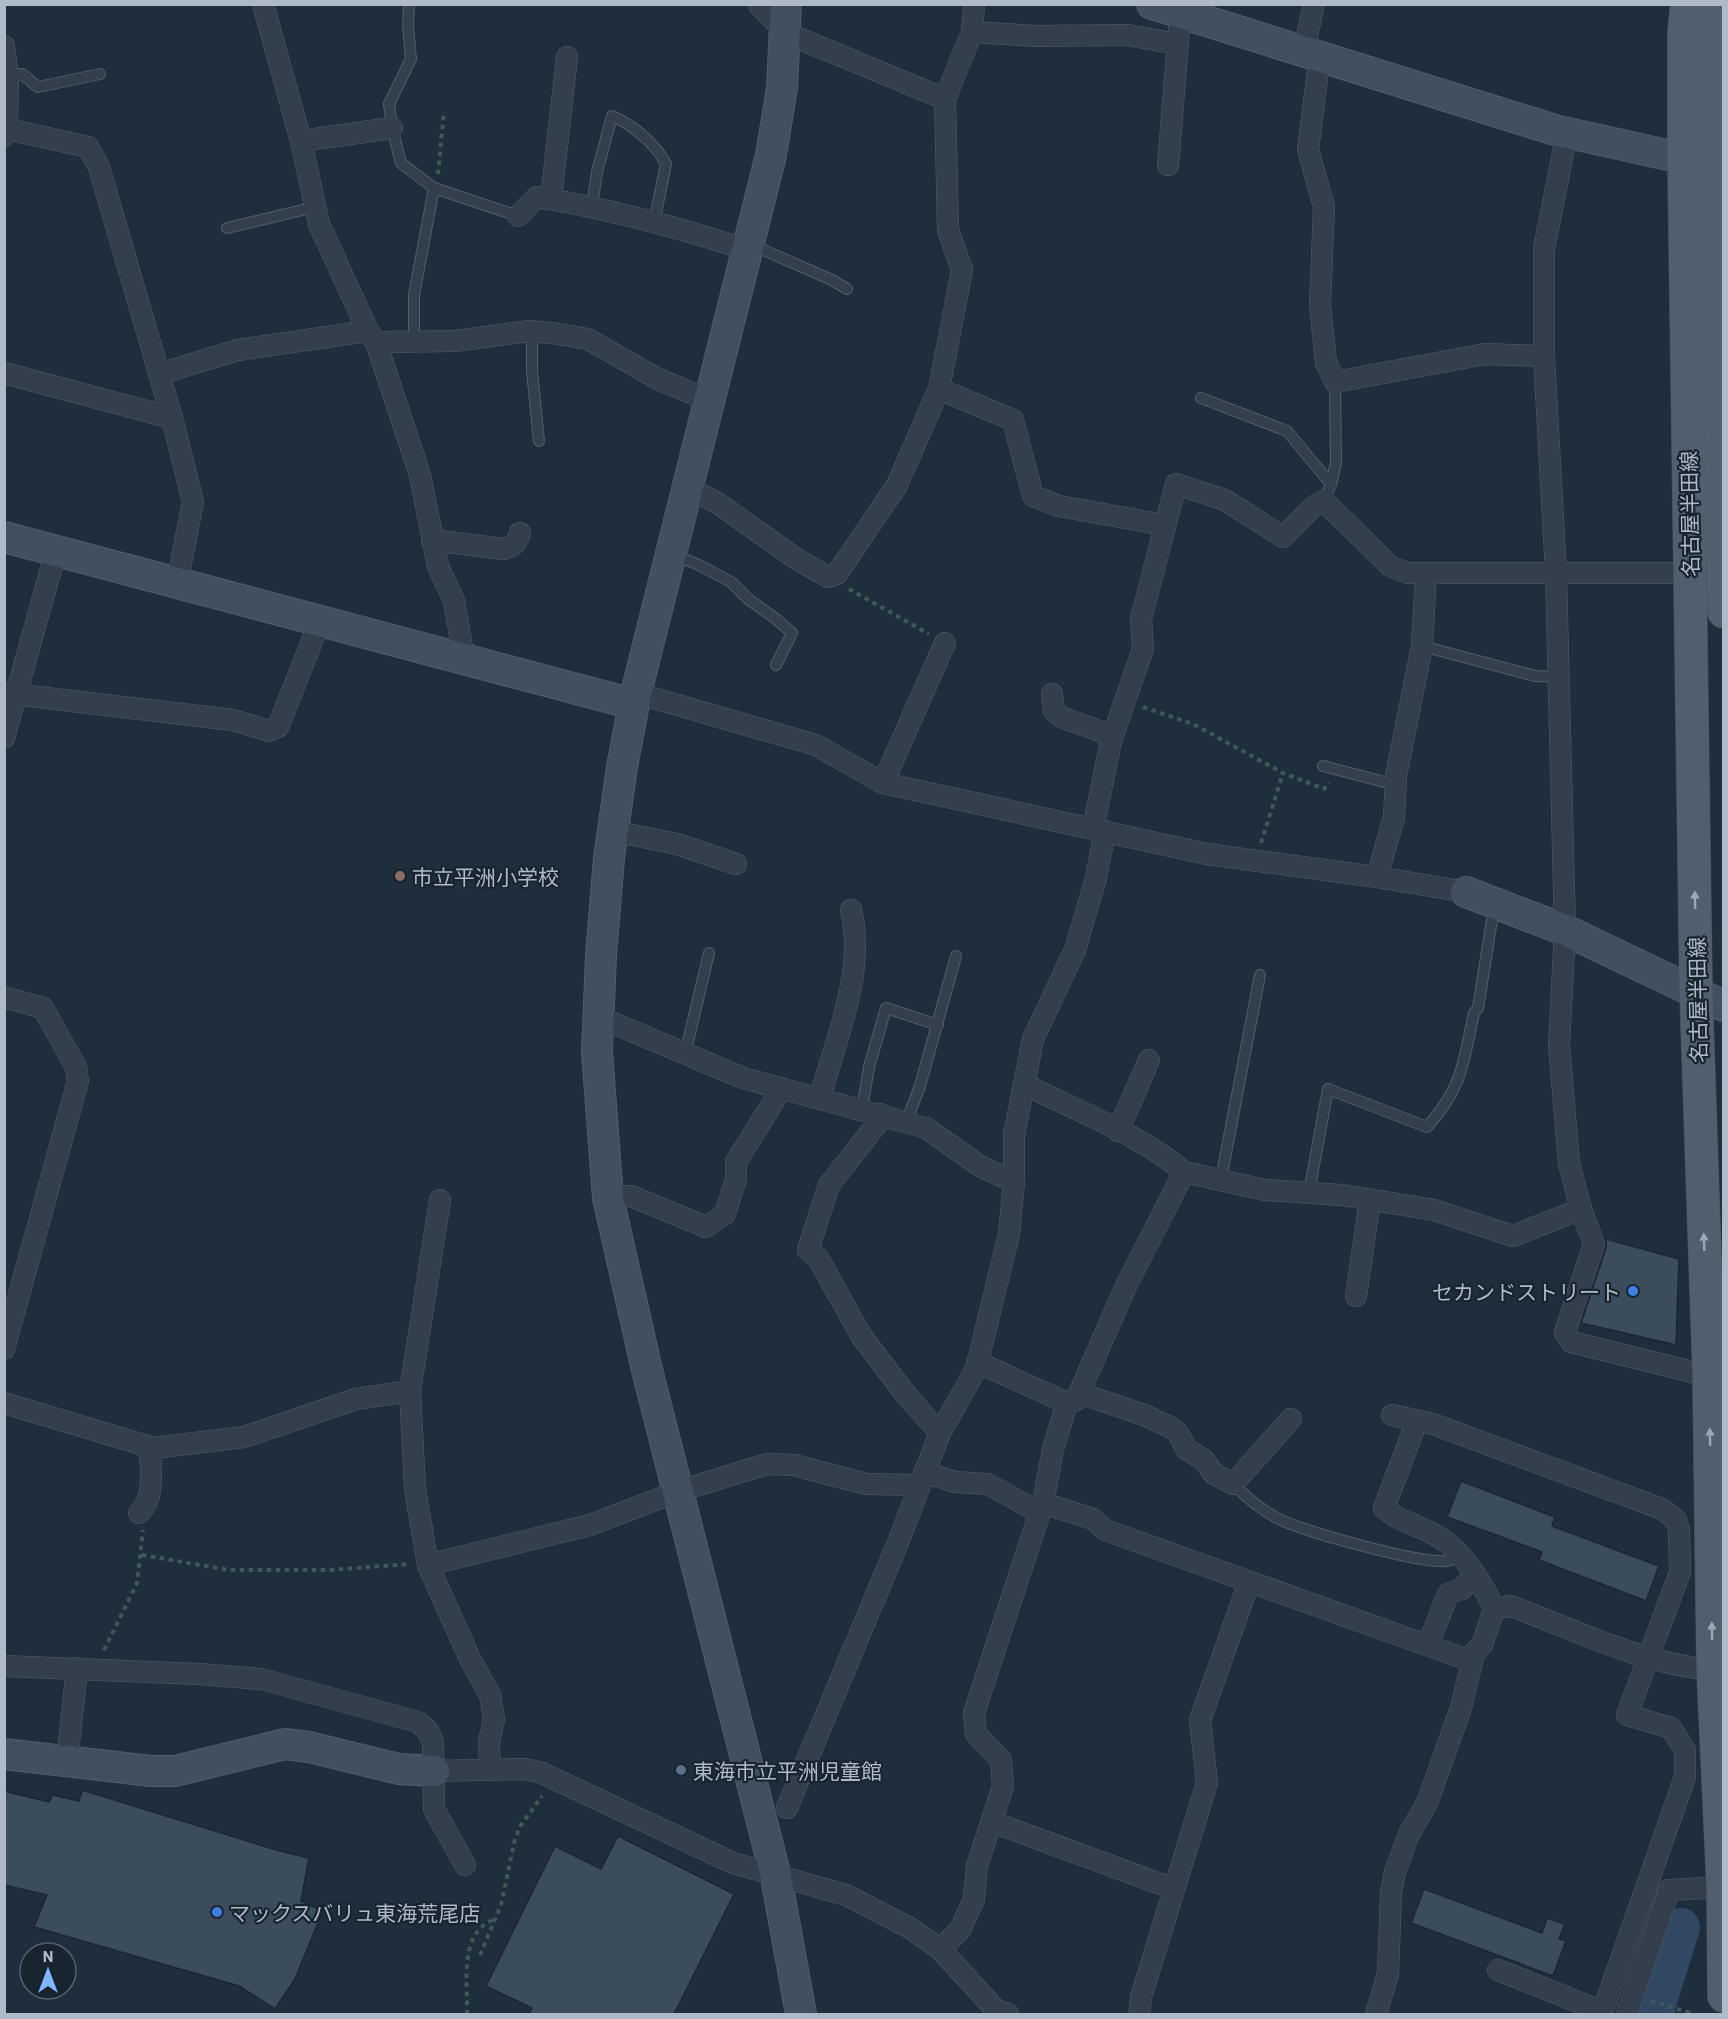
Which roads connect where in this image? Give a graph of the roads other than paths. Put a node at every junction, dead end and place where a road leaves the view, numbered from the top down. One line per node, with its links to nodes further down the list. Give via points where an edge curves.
1 (263, 4): 22 (street)
2 (410, 4): 19 (lane, via 411,59 389,104)
3 (758, 4): 10 (street)
4 (974, 4): 11 (street)
5 (1152, 4): 9 (street)
6 (1314, 4): 14 (street)
7 (1686, 4): 23 (main road, 名古屋半田線)
8 (1718, 4): 25 (main road, 名古屋半田線, via 1713,33)
9 (1181, 12): 12 (street); 14 (street)
10 (786, 19): 18 (street); 33 (street, via 782,88 771,155)
11 (972, 32): 12 (street, via 1127,35); 18 (street)
12 (1178, 44): 24 (street)
13 (4, 46): 17 (street)
14 (1312, 52): 21 (street); 41 (street, via 1308,149 1324,207 1320,305 1326,363)
15 (567, 57): 27 (street)
16 (100, 74): 17 (lane, via 38,87 22,74)
17 (8, 76): 20 (street)
18 (945, 99): 42 (street, via 948,230 962,270)
19 (392, 128): 22 (street); 26 (lane, via 402,163)
20 (6, 133): 40 (street, via 88,147 99,167)
21 (1567, 133): 23 (street); 38 (street, via 1544,249)
22 (301, 141): 29 (street)
23 (1684, 160): 25 (street); 57 (main road, 名古屋半田線)
24 (1168, 165)
25 (1720, 165): 44 (main road, 名古屋半田線)
26 (434, 188): 30 (lane); 37 (lane, via 414,295)
27 (551, 200): 28 (street); 30 (street, via 537,197)
28 (592, 206): 31 (street); 31 (lane, via 612,116 630,124 666,164)
29 (315, 207): 32 (lane); 36 (street, via 325,241)
30 (518, 216)
31 (654, 223): 33 (street)
32 (227, 228)
33 (748, 247): 34 (lane); 45 (street)
34 (848, 289)
35 (532, 332): 37 (street); 45 (street, via 588,339 656,378); 47 (lane)
36 (372, 336): 37 (street); 40 (street, via 238,350); 53 (street, via 420,475)
37 (414, 342)
38 (1544, 356): 41 (street, via 1485,354); 56 (street)
39 (4, 373): 46 (street)
40 (159, 374): 46 (street)
41 (1335, 382): 49 (lane, via 1336,463)
42 (939, 389): 48 (street, via 897,485 837,574 828,577 719,504); 50 (street, via 1013,420 1033,496 1059,506)
43 (1201, 398): 49 (lane, via 1287,431 1309,454)
44 (1722, 399): 60 (main road, 名古屋半田線)
45 (708, 400): 48 (street)
46 (172, 418): 59 (street, via 193,502)
47 (539, 441)
48 (687, 488): 55 (street)
49 (1328, 493): 50 (street, via 1283,537 1225,500 1176,484); 58 (street, via 1390,567)
50 (1164, 525): 70 (street, via 1141,619 1143,649)
51 (519, 533): 53 (street, via 512,547 503,549)
52 (4, 537): 54 (street)
53 (432, 540): 64 (street, via 438,566 454,601)
54 (56, 551): 59 (street); 67 (street)
55 (671, 554): 65 (lane, via 731,582 792,633); 69 (street)
56 (1556, 573): 57 (street); 58 (street); 66 (street)
57 (1690, 573): 87 (main road, 名古屋半田線, one-way to 57)
58 (1426, 574): 63 (street)
59 (177, 583): 61 (street)
60 (1724, 612)
61 (320, 621): 64 (street); 67 (street, via 278,727 269,731 233,720)
62 (945, 643): 73 (street)
63 (1422, 646): 66 (lane, via 1535,676); 74 (street)
64 (464, 659): 69 (street)
65 (776, 664)
66 (1559, 677): 82 (street)
67 (10, 694): 71 (street)
68 (1052, 694): 70 (street, via 1054,711 1061,717)
69 (635, 698): 73 (street, via 816,745); 76 (street)
70 (1113, 736): 75 (street)
71 (4, 738)
72 (1327, 767): 74 (lane)
73 (884, 783): 75 (street)
74 (1396, 785): 78 (street, via 1394,817)
75 (1099, 830): 78 (street, via 1207,854); 92 (street, via 1085,923 1033,1039)
76 (613, 831): 77 (street, via 677,844); 88 (street)
77 (736, 864)
78 (1377, 877): 79 (street)
79 (1466, 892): 80 (street)
80 (1495, 903): 82 (street); 101 (lane, via 1478,1008 1458,1083 1446,1106 1428,1127 1328,1089)
81 (851, 910): 94 (street, via 856,932 851,985)
82 (1565, 930): 87 (street); 105 (street, via 1559,1045 1569,1163)
83 (709, 953): 90 (lane)
84 (956, 956): 89 (lane)
85 (1260, 975): 99 (lane)
86 (4, 997): 107 (street, via 43,1008 76,1067 78,1081)
87 (1710, 999): 109 (main road, 名古屋半田線, one-way to 87)
88 (598, 1021): 90 (street, via 613,1023); 102 (street)
89 (938, 1025): 95 (lane, via 886,1008 869,1067); 96 (lane)
90 (686, 1054): 93 (street, via 743,1078)
91 (1149, 1060): 97 (street)
92 (1023, 1084): 97 (street); 100 (street, via 1014,1135)
93 (782, 1088): 94 (street); 102 (street, via 736,1162 736,1179 725,1214 706,1227 631,1196)
94 (820, 1097): 95 (street)
95 (872, 1111): 96 (street); 116 (street, via 876,1125 829,1185 808,1250 818,1258 861,1336)
96 (906, 1122): 100 (street, via 926,1128 980,1166)
97 (1118, 1131): 98 (street)
98 (1184, 1172): 99 (street); 111 (street)
99 (1221, 1179): 101 (street, via 1265,1190)
100 (1014, 1182): 108 (street, via 1009,1234)
101 (1310, 1192): 104 (street)
102 (608, 1198): 120 (street)
103 (440, 1200): 110 (street)
104 (1370, 1200): 105 (street, via 1434,1210 1513,1236); 106 (street)
105 (1581, 1209): 109 (street, via 1594,1244 1565,1332 1571,1342)
106 (1356, 1296)
107 (4, 1349)
108 (977, 1362): 111 (street); 116 (street)
109 (1709, 1376): 133 (main road, 名古屋半田線, one-way to 109)
110 (410, 1391): 117 (street, via 356,1399 244,1437); 124 (street, via 415,1489)
111 (1073, 1398): 119 (street, via 1144,1415 1170,1427 1186,1449); 121 (street, via 1053,1449)
112 (4, 1402): 117 (street)
113 (1392, 1415): 115 (street)
114 (1291, 1419): 119 (street)
115 (1417, 1421): 123 (street, via 1384,1508 1395,1518 1440,1537); 129 (street, via 1671,1515 1679,1530 1680,1572)
116 (940, 1433): 118 (street)
117 (150, 1447): 122 (street, via 150,1495 148,1505)
118 (921, 1479): 120 (street, via 866,1484 767,1464); 121 (street, via 988,1484); 138 (street)
119 (1233, 1484): 123 (lane, via 1252,1503 1279,1519 1329,1535 1407,1555 1448,1561)
120 (679, 1491): 124 (street, via 590,1525); 141 (street)
121 (1041, 1508): 126 (street, via 1093,1519 1106,1530); 139 (street, via 975,1713 976,1734 1001,1760 1003,1785)
122 (141, 1510)
123 (1460, 1555): 125 (street)
124 (427, 1563): 136 (street, via 490,1695 494,1719 489,1742)
125 (1474, 1575): 127 (street); 128 (street, via 1462,1589 1448,1594)
126 (1250, 1582): 128 (street); 143 (street, via 1200,1720 1208,1783)
127 (1494, 1609): 129 (street, via 1511,1606); 130 (street, via 1482,1645)
128 (1428, 1645): 130 (street)
129 (1649, 1658): 133 (street, via 1672,1666); 148 (street, via 1627,1715 1671,1728 1685,1750 1685,1777 1605,2005)
130 (1471, 1660): 152 (street, via 1461,1708 1428,1803 1409,1834 1395,1872 1388,1974)
131 (4, 1666): 132 (street)
132 (77, 1668): 135 (street); 137 (street, via 261,1679 364,1706 418,1722 428,1731 433,1742)
133 (1713, 1670): 142 (main road, 名古屋半田線)
134 (4, 1754): 135 (street)
135 (67, 1762): 137 (street, via 175,1771 285,1744 399,1769)
136 (490, 1769): 137 (street); 141 (street, via 525,1769 549,1775 733,1863)
137 (434, 1771): 140 (street, via 434,1809)
138 (787, 1808)
139 (992, 1822): 143 (street); 144 (street, via 977,1866 975,1899 960,1930)
140 (465, 1865)
141 (776, 1877): 144 (street, via 846,1895 910,1928); 149 (street)
142 (1723, 1887): 146 (main road, 名古屋半田線); 147 (street, via 1669,1890)
143 (1174, 1889): 151 (street)
144 (940, 1949): 150 (street, via 996,2010)
145 (1498, 1970): 148 (street)
146 (1724, 1996)
147 (1630, 2005)
148 (1595, 2012)
149 (801, 2014)
150 (1008, 2014)
151 (1139, 2014)
152 (1376, 2014)

